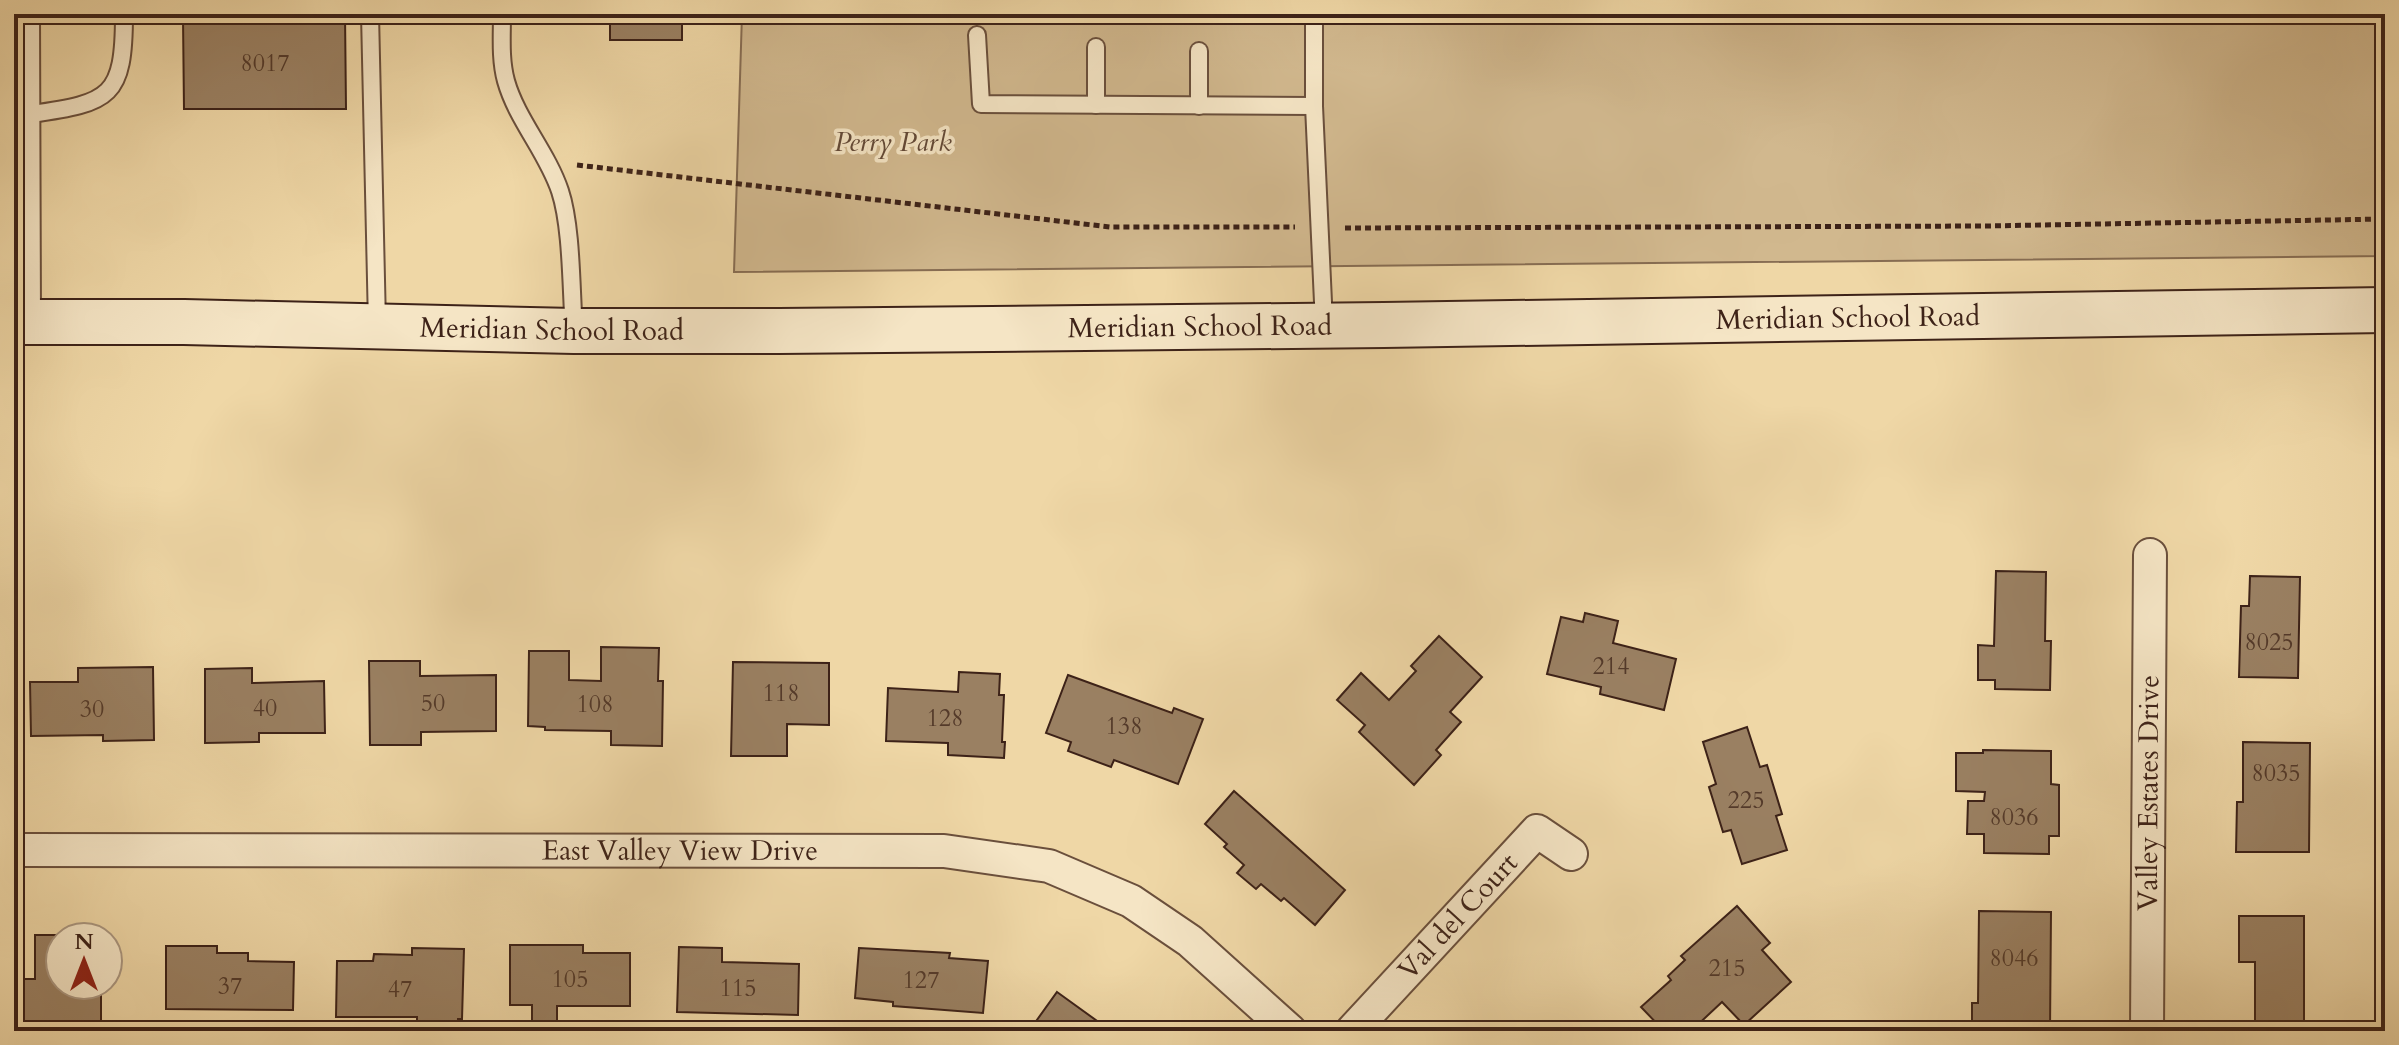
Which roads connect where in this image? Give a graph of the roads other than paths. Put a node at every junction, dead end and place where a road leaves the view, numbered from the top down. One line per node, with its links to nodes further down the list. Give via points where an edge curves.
1 (31, 14): 12 (lane)
2 (124, 14): 12 (lane, via 122,64 107,94 76,108)
3 (370, 14): 16 (lane)
4 (502, 14): 17 (lane, via 507,83 561,194)
5 (1314, 14): 11 (lane)
6 (977, 35): 9 (lane, via 981,104)
7 (1096, 47): 9 (lane)
8 (1199, 51): 10 (lane)
9 (1096, 105): 10 (lane)
10 (1199, 106): 11 (lane)
11 (1314, 106): 15 (lane)
12 (31, 114): 14 (lane)
13 (2385, 310): 15 (main road, Meridian School Road)
14 (23, 322): 16 (main road, Meridian School Road)
15 (1324, 326): 17 (main road, Meridian School Road)
16 (377, 328): 17 (main road, Meridian School Road)
17 (574, 331)
18 (2150, 555): 23 (street, Valley Estates Drive)
19 (14, 850): 21 (street, East Valley View Drive, via 944,851 1049,866 1131,901 1190,941)
20 (1571, 854): 22 (street, Val del Court, via 1537,831)
21 (1290, 1031)
22 (1352, 1031)
23 (2147, 1031)

